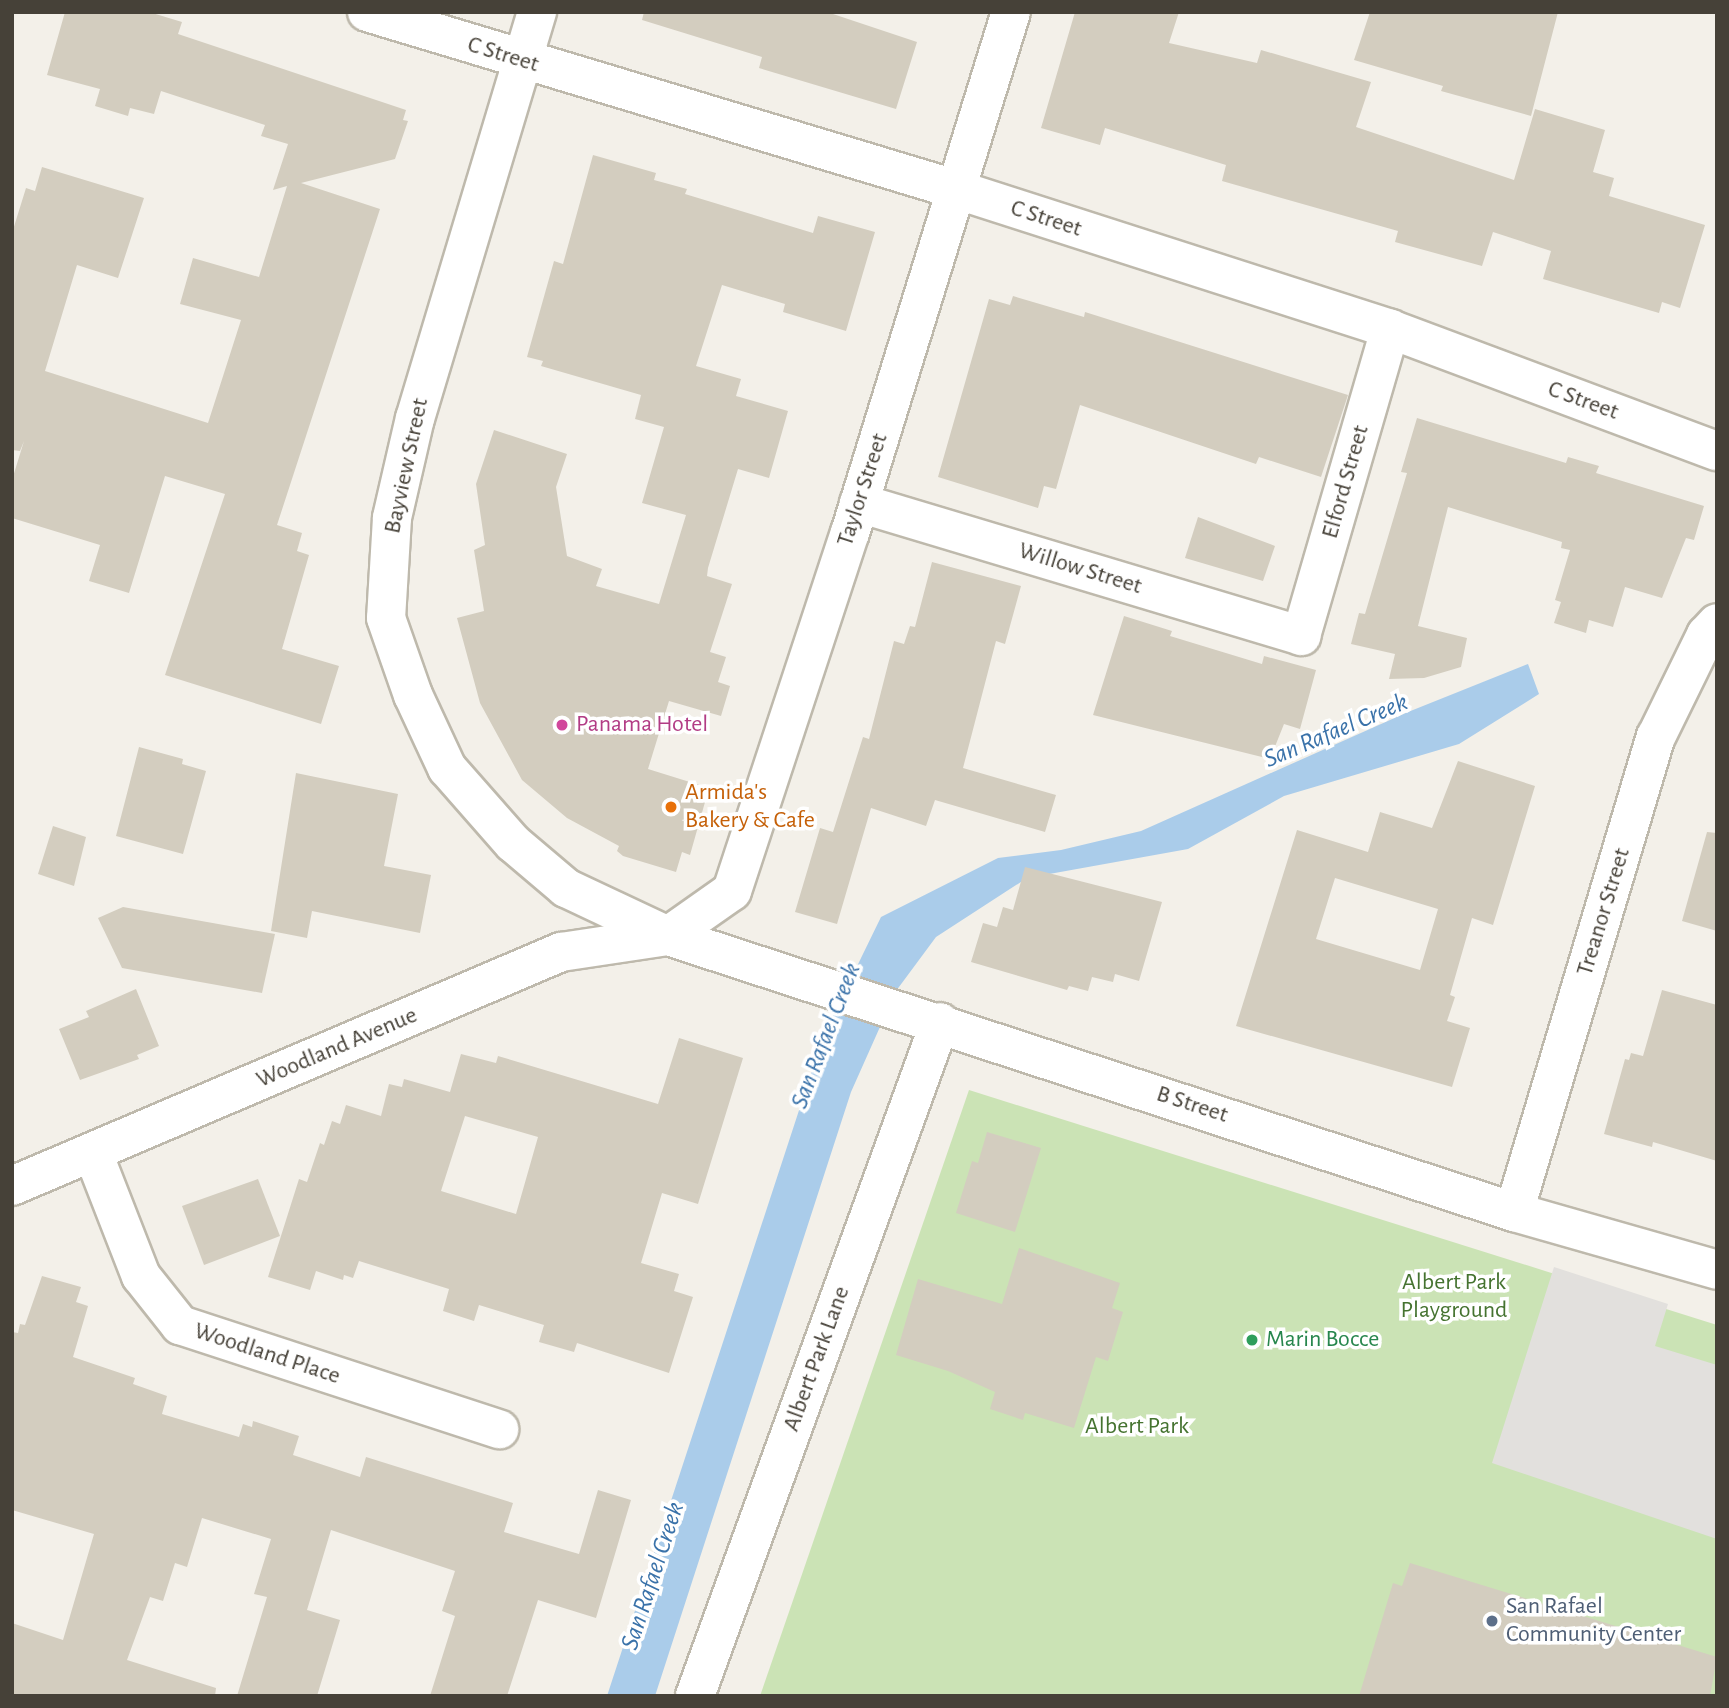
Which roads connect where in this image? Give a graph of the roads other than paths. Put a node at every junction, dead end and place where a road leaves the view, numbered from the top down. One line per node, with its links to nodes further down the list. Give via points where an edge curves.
1 (367, 12): 4 (street, C Street)
2 (537, 12): 4 (street, Bayview Street)
3 (1011, 12): 5 (street, Taylor Street)
4 (522, 61): 5 (street, C Street); 11 (street, Bayview Street, via 415,418 392,518 386,618 413,695 447,768 513,843 566,888)
5 (958, 190): 6 (street, C Street); 8 (street, Taylor Street)
6 (1390, 329): 7 (street, C Street); 10 (street, Elford Street)
7 (1717, 451)
8 (859, 503): 10 (street, Willow Street); 11 (street, Taylor Street, via 732,891)
9 (1717, 622): 15 (street, Treanor Street, via 1706,635 1656,737)
10 (1301, 636)
11 (668, 936): 12 (street, B Street); 13 (street, Woodland Avenue, via 561,952)
12 (940, 1022): 15 (street, B Street); 18 (street, Albert Park Lane)
13 (93, 1153): 14 (street, Woodland Avenue); 17 (street, Woodland Place, via 141,1276 180,1325)
14 (12, 1186)
15 (1514, 1212): 16 (street, B Street)
16 (1717, 1270)
17 (499, 1429)
18 (695, 1696)

